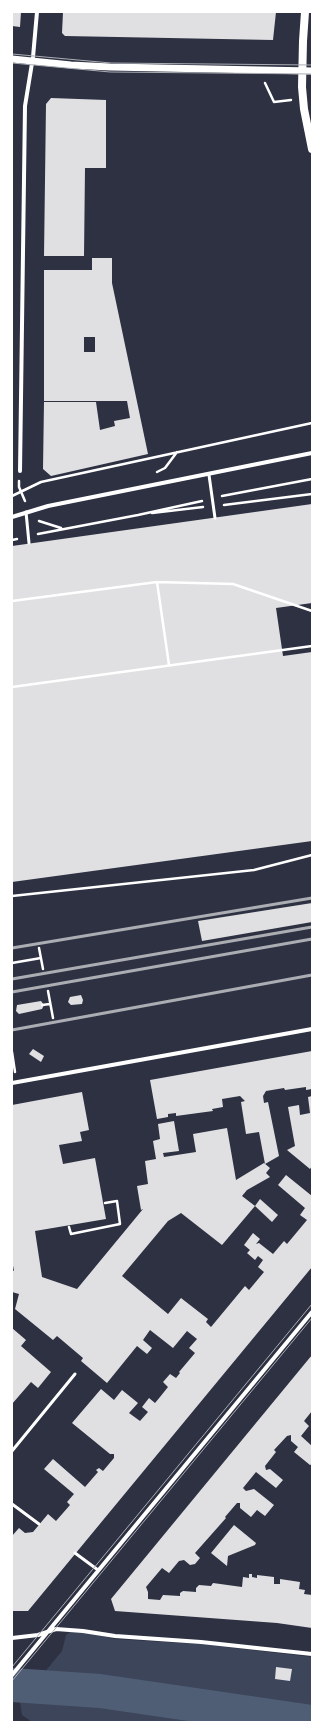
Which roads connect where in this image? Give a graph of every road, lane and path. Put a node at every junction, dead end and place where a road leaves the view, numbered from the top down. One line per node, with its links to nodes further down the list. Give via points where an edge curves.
1 (37, 12): 4 (street)
2 (305, 12): 6 (main road)
3 (12, 58): 4 (street)
4 (32, 62): 5 (street, via 110,67); 14 (street, via 24,106)
5 (258, 70): 6 (street); 8 (path, via 274,102)
6 (302, 71): 7 (street); 8 (main road)
7 (312, 71)
8 (303, 99): 9 (main road)
9 (312, 149)
10 (312, 423): 11 (path)
11 (177, 451): 13 (path, via 165,468); 17 (path, via 41,482)
12 (312, 454): 15 (street)
13 (161, 469)
14 (20, 471)
15 (209, 474): 20 (street); 23 (lane)
16 (19, 486): 17 (path)
17 (21, 491): 18 (path); 19 (path)
18 (12, 496)
19 (25, 498)
20 (26, 512): 22 (street); 25 (lane)
21 (138, 515): 24 (path, via 62,528)
22 (12, 517)
23 (215, 518)
24 (40, 522)
25 (29, 543)
26 (157, 582): 27 (path); 28 (path, via 233,584); 30 (path)
27 (12, 601)
28 (312, 611)
29 (312, 646): 30 (path)
30 (169, 665): 31 (path)
31 (12, 688)
32 (312, 855): 33 (path, via 254,870)
33 (12, 896)
34 (39, 948): 35 (path)
35 (41, 958): 36 (path); 37 (path)
36 (12, 963)
37 (43, 969)
38 (48, 991): 39 (path)
39 (50, 1004): 40 (path); 41 (path)
40 (42, 1005)
41 (53, 1018)
42 (312, 1029): 44 (street)
43 (12, 1052): 44 (path)
44 (14, 1083)
45 (105, 1203): 46 (path, via 117,1201 120,1224 70,1234)
46 (69, 1227)
47 (312, 1312): 53 (street)
48 (76, 1374): 49 (lane)
49 (12, 1451)
50 (12, 1504): 51 (lane)
51 (39, 1524)
52 (75, 1553): 53 (lane)
53 (98, 1570): 54 (street)
54 (47, 1631): 55 (street, via 38,1635); 56 (street, via 76,1630 115,1636); 57 (street)
55 (12, 1638)
56 (312, 1654)
57 (12, 1675)

